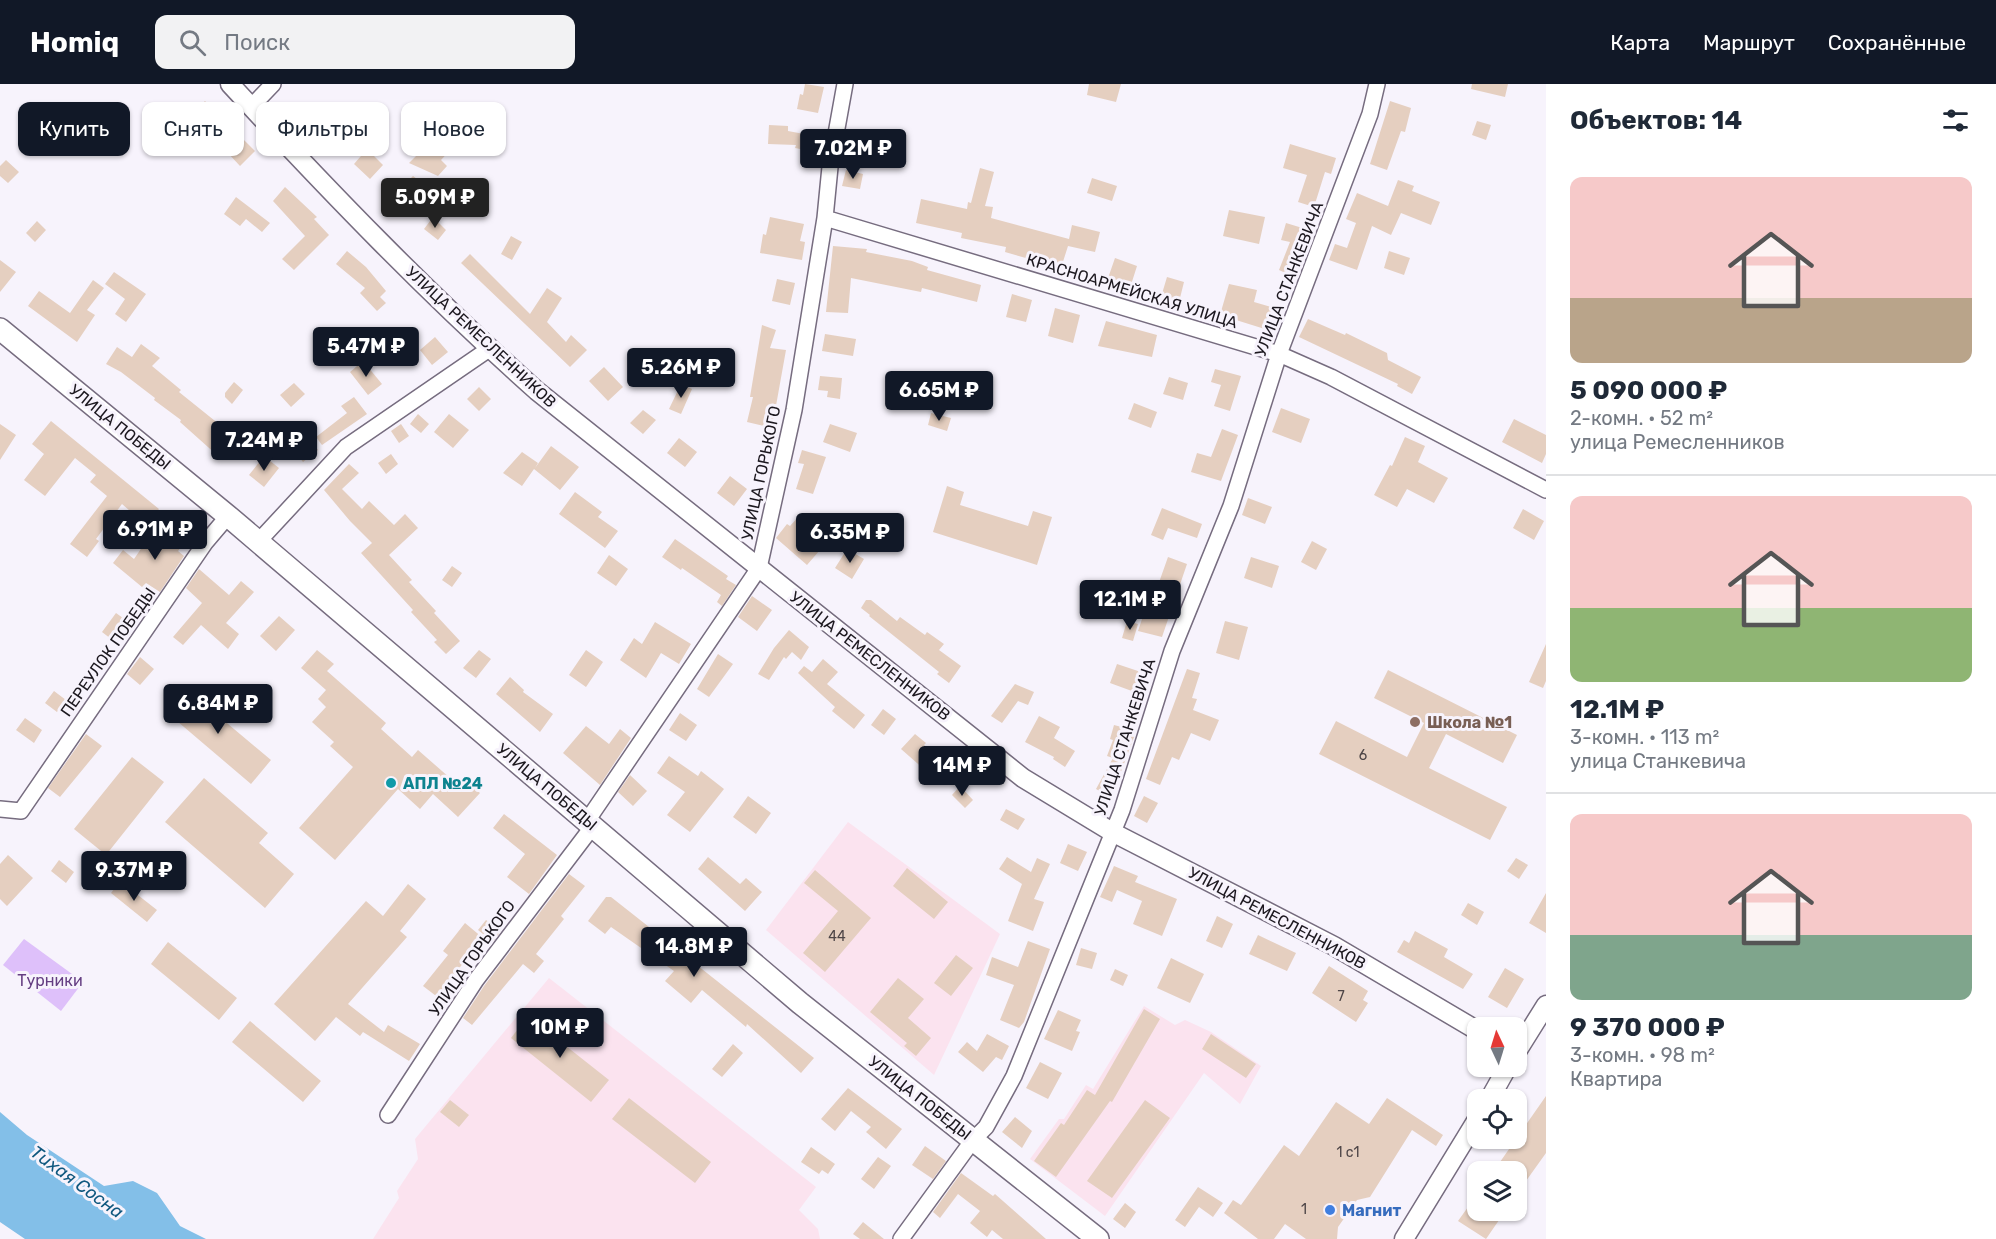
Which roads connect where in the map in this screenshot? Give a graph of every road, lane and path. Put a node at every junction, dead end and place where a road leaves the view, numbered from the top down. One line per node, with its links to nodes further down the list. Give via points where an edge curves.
1 (231, 84): 5 (street, УЛИЦА РЕМЕСЛЕННИКОВ)
2 (273, 84): 5 (street)
3 (845, 84): 6 (street, УЛИЦА ГОРЬКОГО)
4 (1377, 84): 9 (street, УЛИЦА СТАНКЕВИЧА, via 1370,114)
5 (252, 107): 8 (street, УЛИЦА РЕМЕСЛЕННИКОВ)
6 (825, 218): 9 (street, КРАСНОАРМЕЙСКАЯ УЛИЦА); 13 (street, УЛИЦА ГОРЬКОГО, via 794,410)
7 (0, 329): 11 (main road, УЛИЦА ПОБЕДЫ)
8 (489, 349): 12 (street, via 346,447); 13 (street, УЛИЦА РЕМЕСЛЕННИКОВ)
9 (1280, 354): 10 (street, КРАСНОАРМЕЙСКАЯ УЛИЦА); 16 (street, УЛИЦА СТАНКЕВИЧА, via 1231,506 1172,651)
10 (1546, 490)
11 (228, 516): 12 (main road, УЛИЦА ПОБЕДЫ); 14 (street, ПЕРЕУЛОК ПОБЕДЫ, via 205,543 21,811)
12 (258, 542): 15 (main road, УЛИЦА ПОБЕДЫ)
13 (759, 568): 15 (street, УЛИЦА ГОРЬКОГО); 16 (street, УЛИЦА РЕМЕСЛЕННИКОВ, via 1023,778)
14 (0, 808)
15 (590, 824): 20 (street, УЛИЦА ГОРЬКОГО, via 476,980); 22 (main road, УЛИЦА ПОБЕДЫ, via 800,1003)
16 (1112, 832): 18 (street, УЛИЦА РЕМЕСЛЕННИКОВ, via 1334,946); 22 (street, УЛИЦА СТАНКЕВИЧА, via 1014,1076 986,1126)
17 (1546, 1005): 19 (street)
18 (1467, 1025)
19 (1527, 1035)
20 (388, 1115)
21 (1467, 1136): 25 (street)
22 (973, 1140): 23 (street, УЛИЦА СТАНКЕВИЧА); 24 (main road, УЛИЦА ПОБЕДЫ)
23 (902, 1239)
24 (1098, 1239)
25 (1404, 1239)

